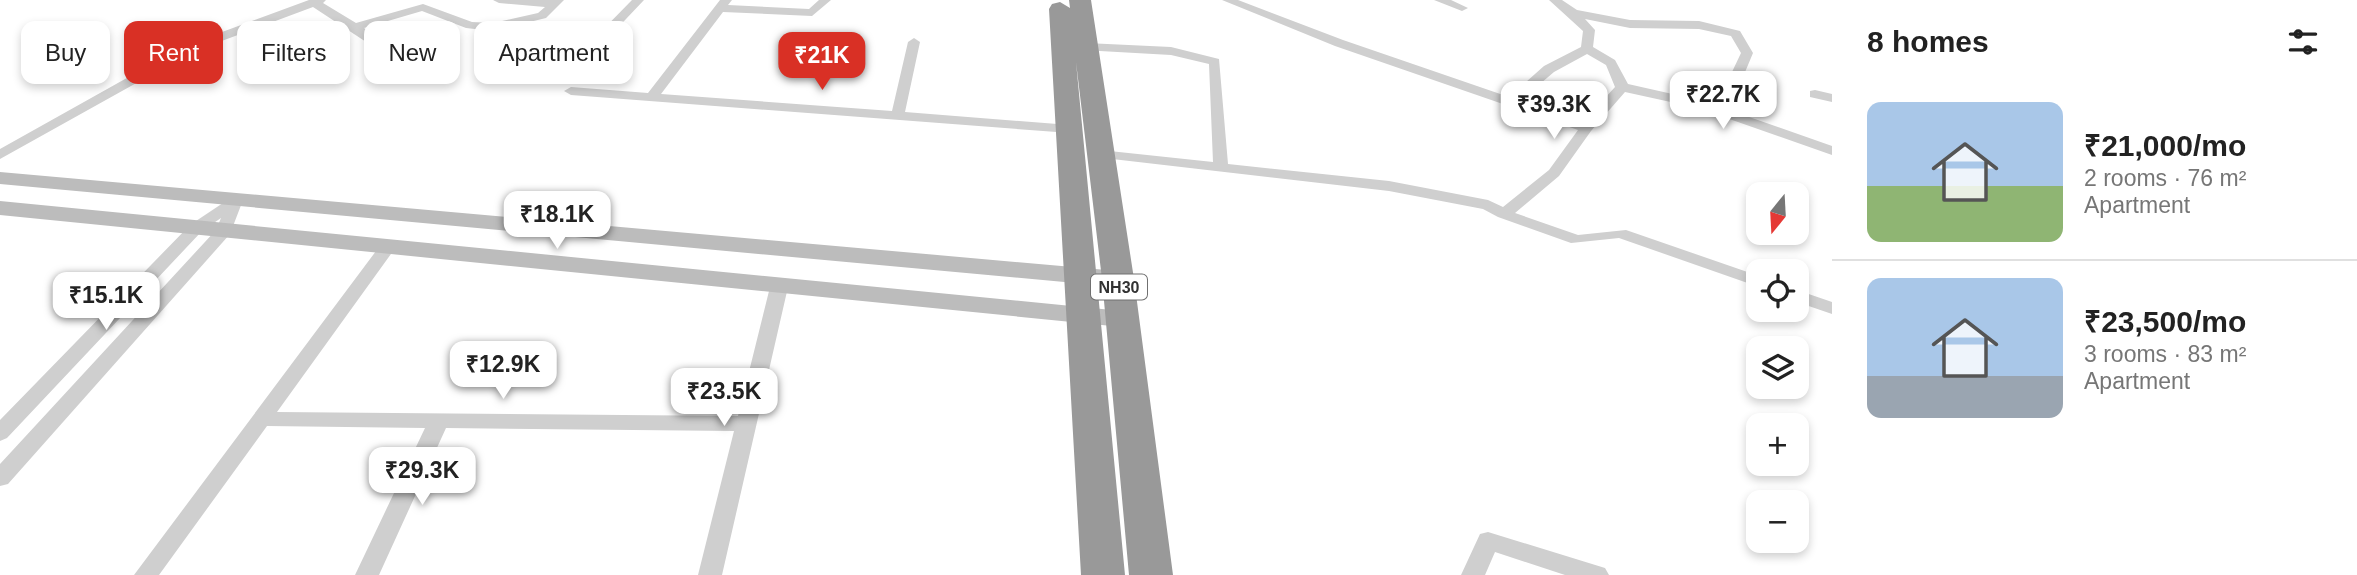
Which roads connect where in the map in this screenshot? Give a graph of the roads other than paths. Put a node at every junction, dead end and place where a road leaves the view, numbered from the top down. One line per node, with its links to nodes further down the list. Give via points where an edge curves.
1 (499, 0): 10 (street)
2 (639, 0): 14 (street)
3 (825, 0): 11 (street, via 812,13)
4 (1059, 0): 29 (highway, NH30)
5 (1080, 0): 18 (highway, NH30)
6 (1228, 0): 25 (street)
7 (1440, 0): 12 (street)
8 (1555, 0): 13 (street)
9 (316, 1): 15 (street); 32 (street, via 188,49)
10 (556, 2): 15 (street, via 542,16 493,27 470,25 423,7)
11 (723, 4): 23 (street)
12 (1462, 8)
13 (1573, 13): 19 (street, via 1589,30); 26 (street, via 1630,24 1699,25 1736,34 1747,52 1738,74)
14 (618, 21)
15 (355, 27): 16 (street)
16 (364, 34)
17 (914, 42): 27 (street)
18 (1086, 47): 31 (highway, NH30); 33 (street, via 1169,52 1215,62)
19 (1587, 49): 20 (street, via 1617,67); 25 (street, via 1549,69)
20 (1622, 87): 26 (street); 28 (street)
21 (570, 91): 23 (street)
22 (1815, 94): 24 (street)
23 (652, 97): 27 (street)
24 (1832, 99)
25 (1511, 102): 28 (street)
26 (1702, 105): 30 (street)
27 (898, 115): 29 (street)
28 (1586, 128): 37 (street, via 1554,173)
29 (1070, 129): 42 (highway, NH30)
30 (1832, 151)
31 (1100, 154): 33 (street); 43 (highway, NH30)
32 (0, 155)
33 (1221, 167): 37 (street, via 1390,186 1488,205)
34 (0, 178): 35 (street)
35 (235, 200): 38 (street); 39 (street); 42 (street)
36 (0, 208): 38 (street)
37 (1504, 214): 41 (street, via 1577,240 1620,233)
38 (196, 228): 39 (street); 52 (street)
39 (224, 231): 40 (street); 53 (street)
40 (388, 247): 44 (street); 49 (street)
41 (1746, 277)
42 (1082, 278): 43 (street); 47 (highway, NH30)
43 (1118, 279): 48 (highway, NH30)
44 (779, 287): 47 (street); 51 (street)
45 (1809, 300): 46 (street)
46 (1832, 308)
47 (1086, 317): 48 (street); 58 (highway, NH30)
48 (1122, 319): 59 (highway, NH30)
49 (260, 419): 50 (street); 55 (street)
50 (439, 421): 51 (street); 56 (street)
51 (746, 424): 57 (street)
52 (0, 433)
53 (0, 478)
54 (1590, 574): 60 (street, via 1488,541)
55 (146, 575)
56 (367, 575)
57 (710, 575)
58 (1102, 575)
59 (1152, 575)
60 (1473, 575)

